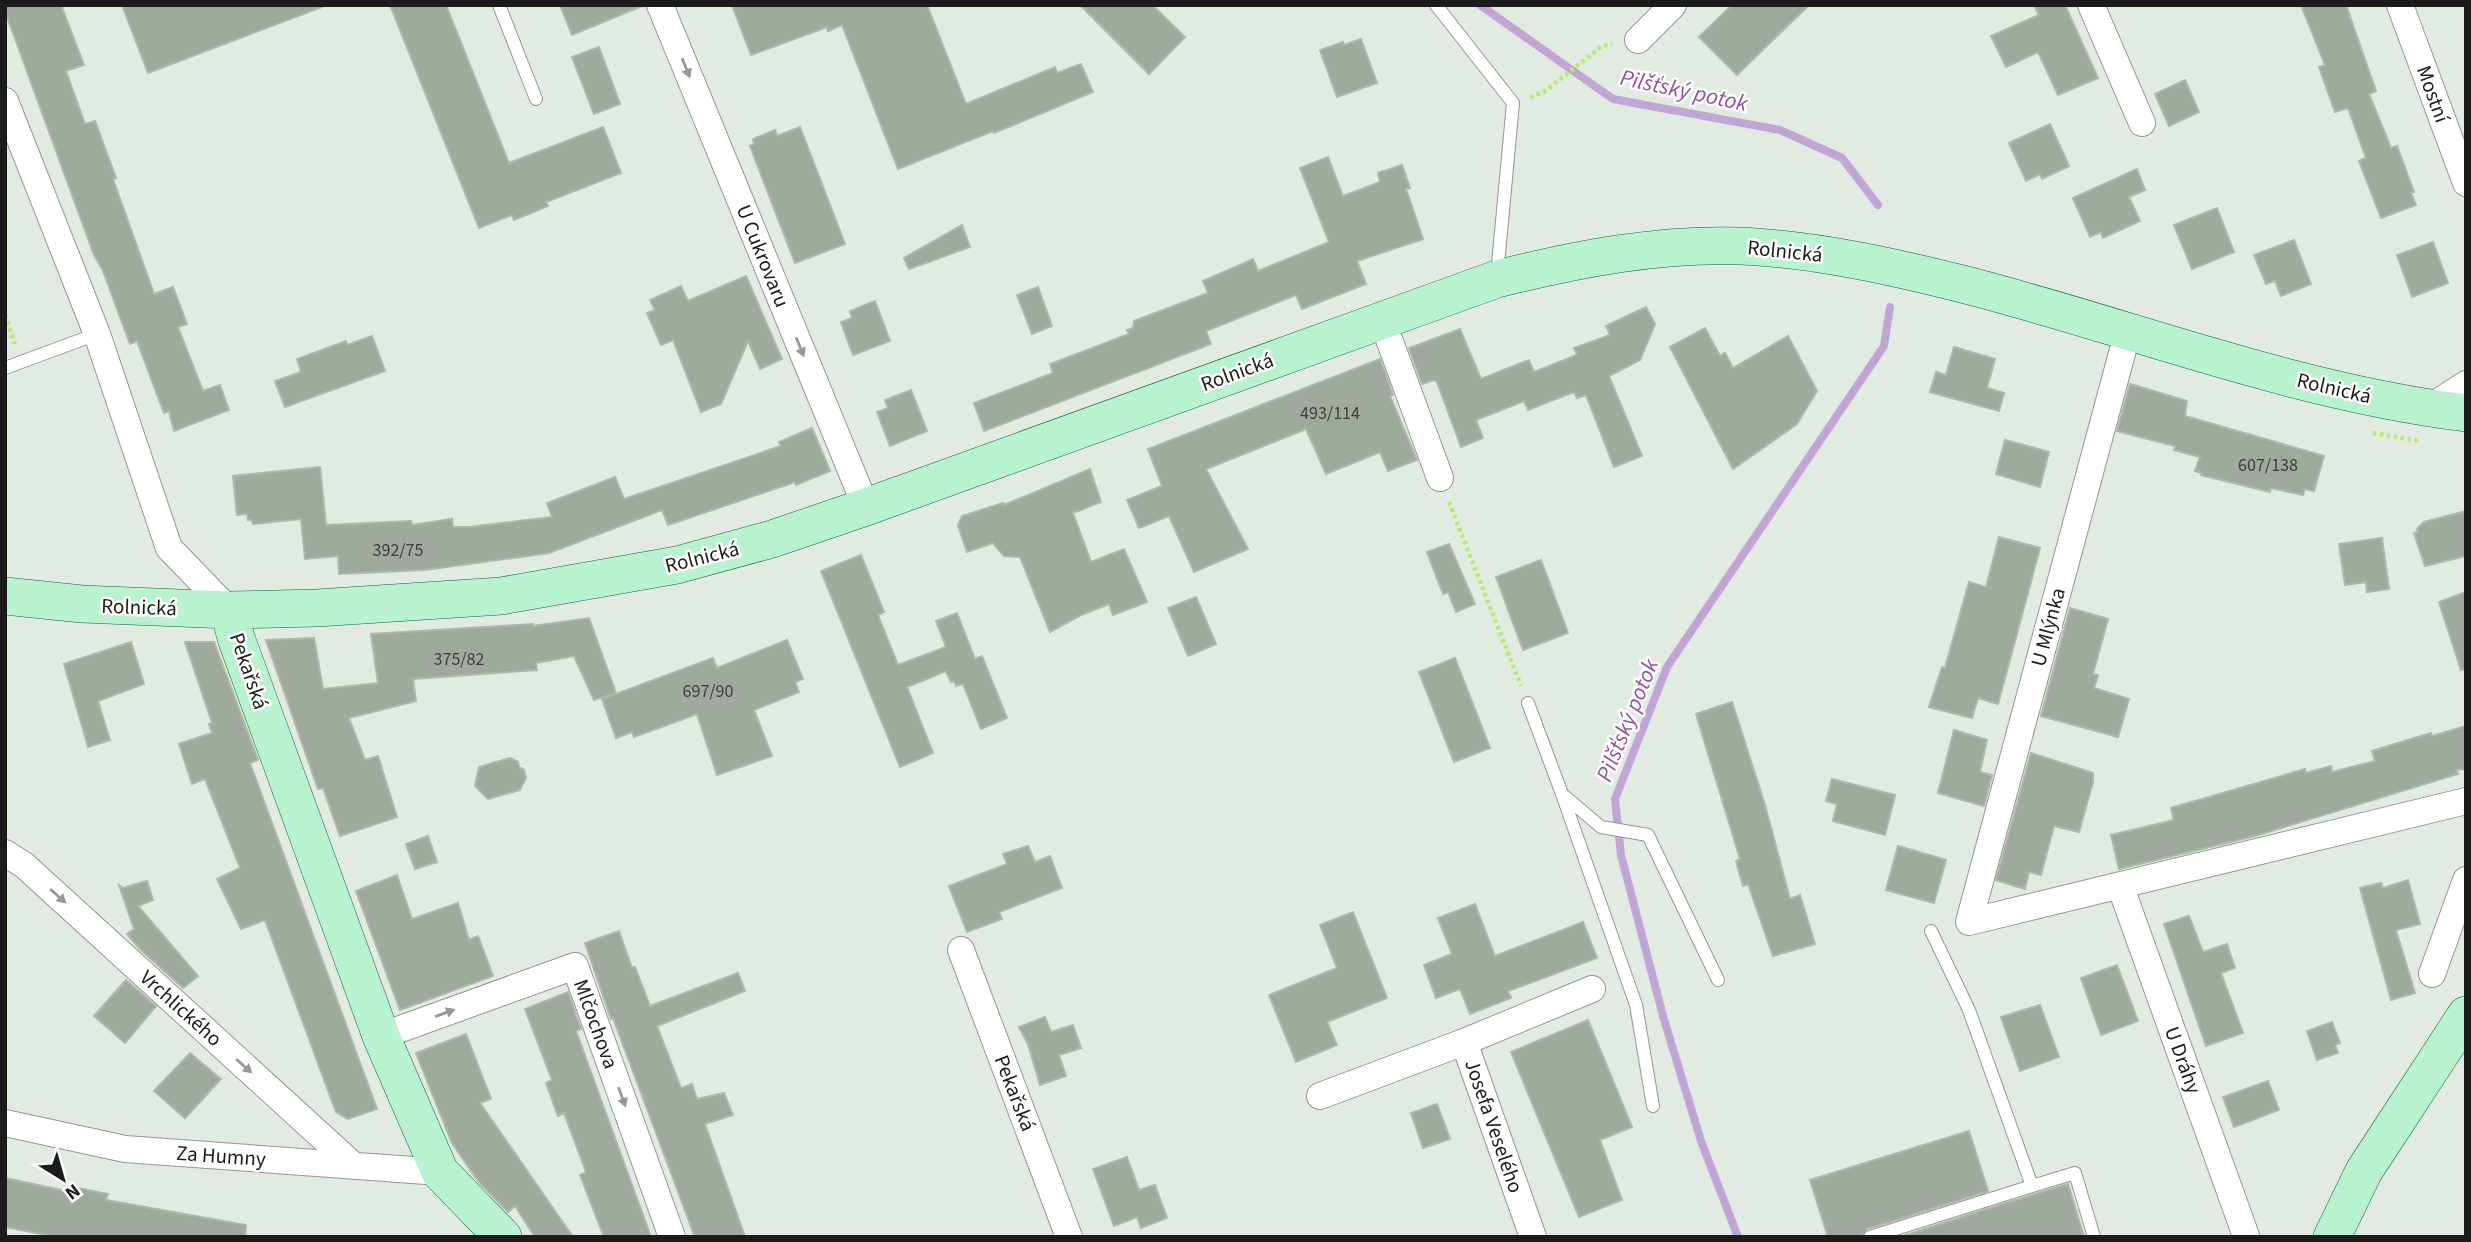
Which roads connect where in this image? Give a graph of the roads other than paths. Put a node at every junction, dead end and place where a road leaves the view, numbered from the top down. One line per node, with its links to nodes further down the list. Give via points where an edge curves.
1 (499, 5): 8 (lane)
2 (660, 5): 21 (street, U Cukrovaru, one-way to 21)
3 (1436, 5): 12 (lane, via 1513,103)
4 (1673, 5): 7 (street)
5 (2091, 5): 10 (street)
6 (2400, 5): 11 (street, Mostní)
7 (1637, 40)
8 (536, 99)
9 (5, 100): 15 (street, Pekařská)
10 (2142, 123)
11 (2466, 183)
12 (1497, 279): 13 (street, Rolnická); 14 (street, Rolnická, via 1577,260 1659,249 1741,246 1791,250 1897,267)
13 (1382, 320): 20 (street); 21 (street, Rolnická)
14 (2128, 331): 18 (street, Rolnická, via 2333,390); 29 (street, U Mlýnka, via 1969,922)
15 (97, 334): 16 (lane); 23 (street, Pekařská, via 169,548)
16 (5, 368)
17 (2466, 384): 18 (street)
18 (2429, 408): 19 (street, Rolnická)
19 (2466, 413)
20 (1440, 478)
21 (866, 507): 23 (street, Rolnická, via 677,565 501,596)
22 (5, 596): 23 (street, Rolnická)
23 (229, 610): 36 (street, Pekařská)
24 (1528, 704): 25 (lane)
25 (1562, 794): 33 (lane, via 1601,827 1648,835); 39 (lane, via 1636,1005)
26 (2466, 801): 29 (street)
27 (5, 853): 41 (street, Vrchlického, one-way to 41, via 24,865)
28 (2466, 880): 32 (street)
29 (2120, 885): 44 (street, U Dráhy)
30 (1931, 931): 43 (lane, via 1969,1010)
31 (961, 950): 47 (street, Pekařská)
32 (2432, 974)
33 (1718, 980)
34 (1592, 989): 37 (street)
35 (2464, 1017): 51 (street, via 2364,1171)
36 (381, 1037): 42 (street, Pekařská); 46 (street, Mlčochova, one-way to 46, via 575,966)
37 (1464, 1042): 38 (street, Josefa Veselého); 48 (street, Josefa Veselého)
38 (1320, 1096)
39 (1653, 1106)
40 (5, 1123): 41 (street, Za Humny, via 125,1149)
41 (354, 1166): 42 (street, Za Humny)
42 (440, 1172): 45 (street, Pekařská)
43 (2032, 1186): 49 (lane); 50 (lane, via 2075,1173)
44 (2246, 1236)
45 (503, 1237)
46 (672, 1237)
47 (1069, 1237)
48 (1533, 1237)
49 (1870, 1237)
50 (2094, 1237)
51 (2332, 1237)

